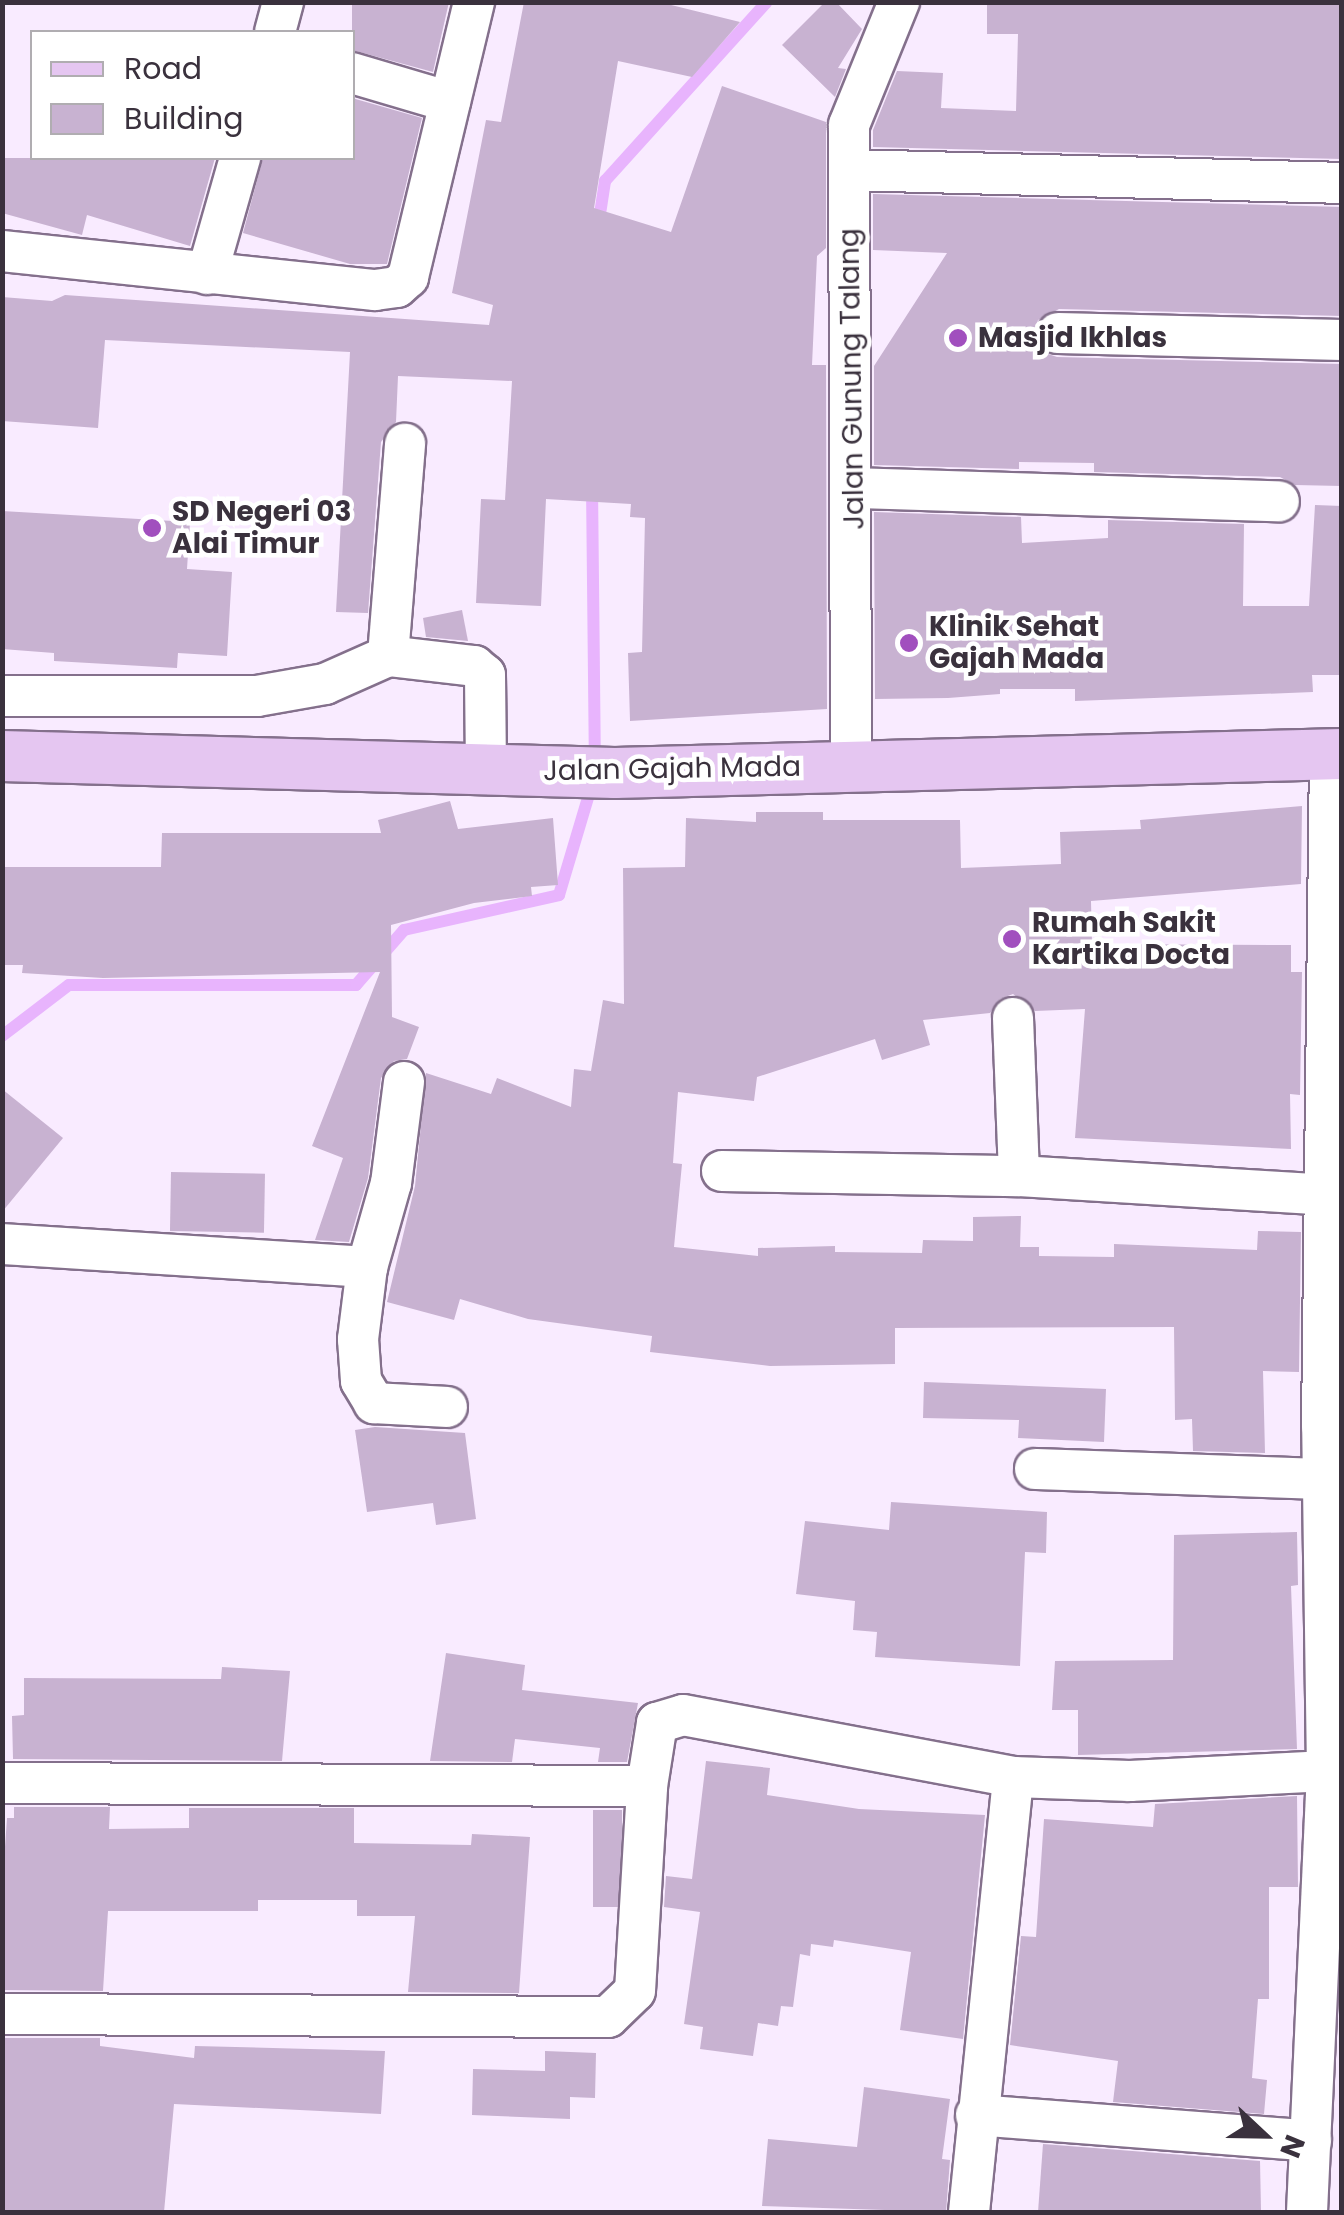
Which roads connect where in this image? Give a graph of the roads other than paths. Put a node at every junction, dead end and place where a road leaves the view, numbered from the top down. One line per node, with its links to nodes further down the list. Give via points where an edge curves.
1 (282, 2): 4 (street)
2 (474, 2): 6 (street)
3 (899, 2): 8 (street, Jalan Gunung Talang, via 858,96)
4 (275, 30)
5 (355, 74): 6 (street)
6 (450, 102): 11 (street, via 408,277 397,287)
7 (239, 160): 11 (street)
8 (849, 170): 9 (street); 15 (street, Jalan Gunung Talang)
9 (1342, 183)
10 (2, 251): 11 (street)
11 (207, 274)
12 (1058, 332): 13 (street)
13 (1342, 340)
14 (405, 444): 17 (street)
15 (855, 488): 16 (street); 21 (street, Jalan Gunung Talang)
16 (1279, 501)
17 (388, 656): 18 (street, via 326,684 257,696); 22 (street, via 474,666 485,674)
18 (2, 696)
19 (1336, 754): 21 (main road, Jalan Gajah Mada); 27 (street)
20 (2, 756): 22 (main road, Jalan Gajah Mada)
21 (850, 766): 22 (main road, Jalan Gajah Mada, via 615,773)
22 (486, 769)
23 (1013, 1018): 26 (street)
24 (404, 1082): 29 (street, via 391,1182)
25 (722, 1171): 26 (street)
26 (1020, 1176): 27 (street)
27 (1334, 1195): 31 (street)
28 (2, 1244): 29 (street)
29 (368, 1266): 30 (street, via 358,1338 366,1396 394,1408)
30 (447, 1407)
31 (1329, 1451): 32 (street); 33 (street)
32 (1035, 1470)
33 (1326, 1771): 34 (street, via 1130,1781); 39 (street)
34 (1013, 1777): 36 (street, via 682,1716 657,1723); 38 (street)
35 (2, 1783): 36 (street)
36 (646, 1786): 37 (street, via 635,1991 608,2017)
37 (2, 2014)
38 (976, 2115): 39 (street); 40 (street)
39 (1311, 2141): 41 (street)
40 (969, 2212)
41 (1307, 2212)

